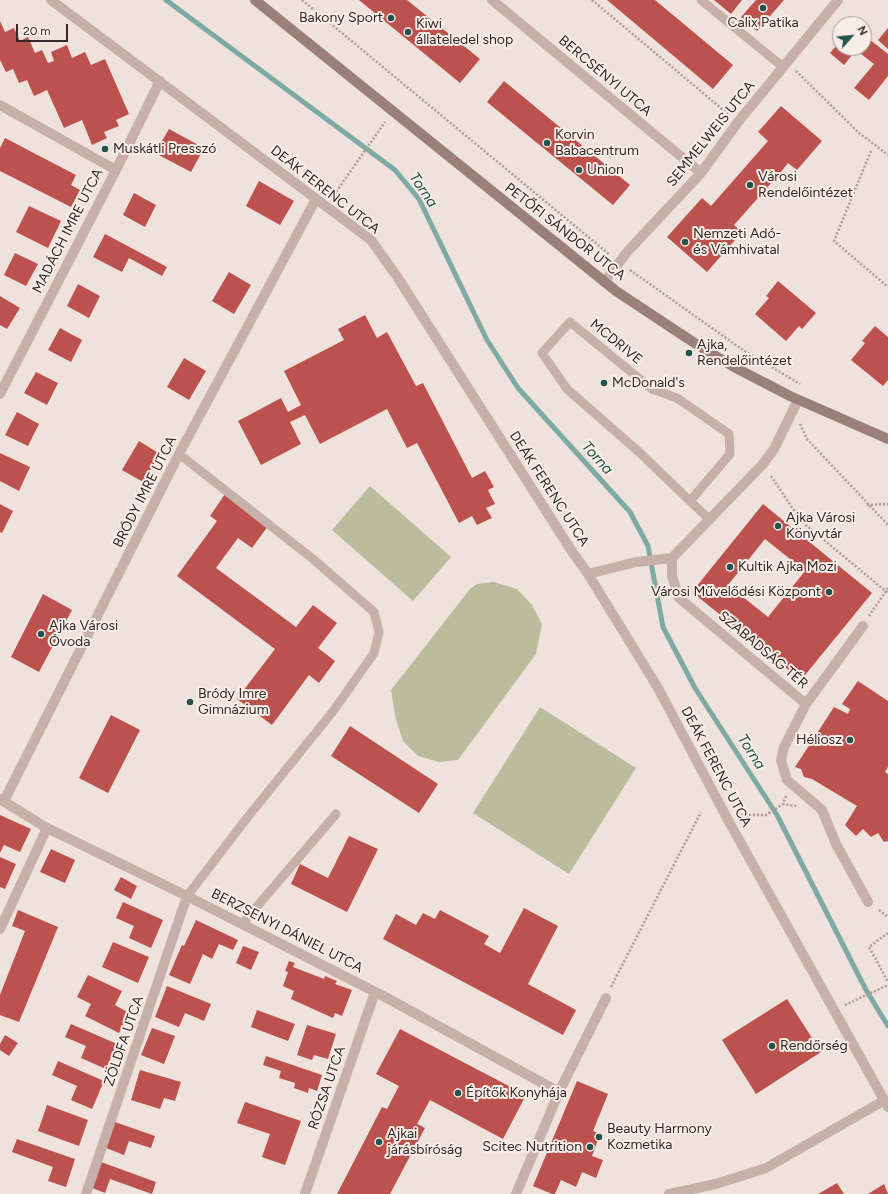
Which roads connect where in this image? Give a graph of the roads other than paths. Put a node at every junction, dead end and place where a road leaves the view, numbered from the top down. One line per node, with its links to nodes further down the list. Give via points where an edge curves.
1 (51, 0): 7 (street, DEÁK FERENC UTCA)
2 (255, 0): 12 (main road, PETŐFI SÁNDOR UTCA)
3 (492, 0): 10 (street, BERCSÉNYI UTCA)
4 (701, 0): 6 (lane)
5 (838, 0): 6 (street, SEMMELWEIS UTCA)
6 (785, 64): 10 (street, SEMMELWEIS UTCA)
7 (160, 81): 9 (street, MADÁCH IMRE UTCA); 11 (street, DEÁK FERENC UTCA)
8 (0, 105): 9 (street)
9 (116, 170): 13 (street, MADÁCH IMRE UTCA)
10 (701, 173): 12 (street, SEMMELWEIS UTCA, via 618,262)
11 (316, 199): 16 (street, BRÓDY IMRE UTCA); 20 (street, DEÁK FERENC UTCA, via 371,240 398,278 566,544)
12 (604, 282): 14 (main road, PETŐFI SÁNDOR UTCA, via 721,360)
13 (0, 394)
14 (798, 400): 15 (main road, PETŐFI SÁNDOR UTCA); 18 (street, via 774,449 763,464)
15 (888, 439)
16 (179, 454): 23 (street, BRÓDY IMRE UTCA); 26 (lane, via 313,559 374,612 379,632 374,653 334,710)
17 (690, 501): 17 (lane, MCDRIVE, via 567,389 542,354 570,322 652,389 677,398 729,434 730,454); 18 (lane)
18 (709, 519): 19 (street)
19 (668, 557): 20 (street); 22 (street, SZABADSÁG TÉR, via 679,598)
20 (588, 574): 33 (street, DEÁK FERENC UTCA, via 658,688 728,820)
21 (862, 626): 22 (street, SZABADSÁG TÉR)
22 (806, 704): 27 (street, SZABADSÁG TÉR, via 784,747 781,760 787,780 822,810 836,844)
23 (2, 800): 25 (street, BERZSENYI DÁNIEL UTCA)
24 (336, 814): 28 (lane)
25 (47, 828): 26 (street, BERZSENYI DÁNIEL UTCA); 29 (street)
26 (188, 896): 28 (street, BERZSENYI DÁNIEL UTCA); 34 (street, ZÖLDFA UTCA)
27 (868, 902)
28 (242, 924): 30 (street, BERZSENYI DÁNIEL UTCA)
29 (0, 930)
30 (375, 992): 32 (street, BERZSENYI DÁNIEL UTCA); 35 (street, RÓZSA UTCA)
31 (606, 998): 32 (street)
32 (559, 1092): 36 (street)
33 (886, 1104): 37 (street, via 766,1168 716,1184)
34 (86, 1194)
35 (305, 1194)
36 (516, 1194)
37 (669, 1194)

